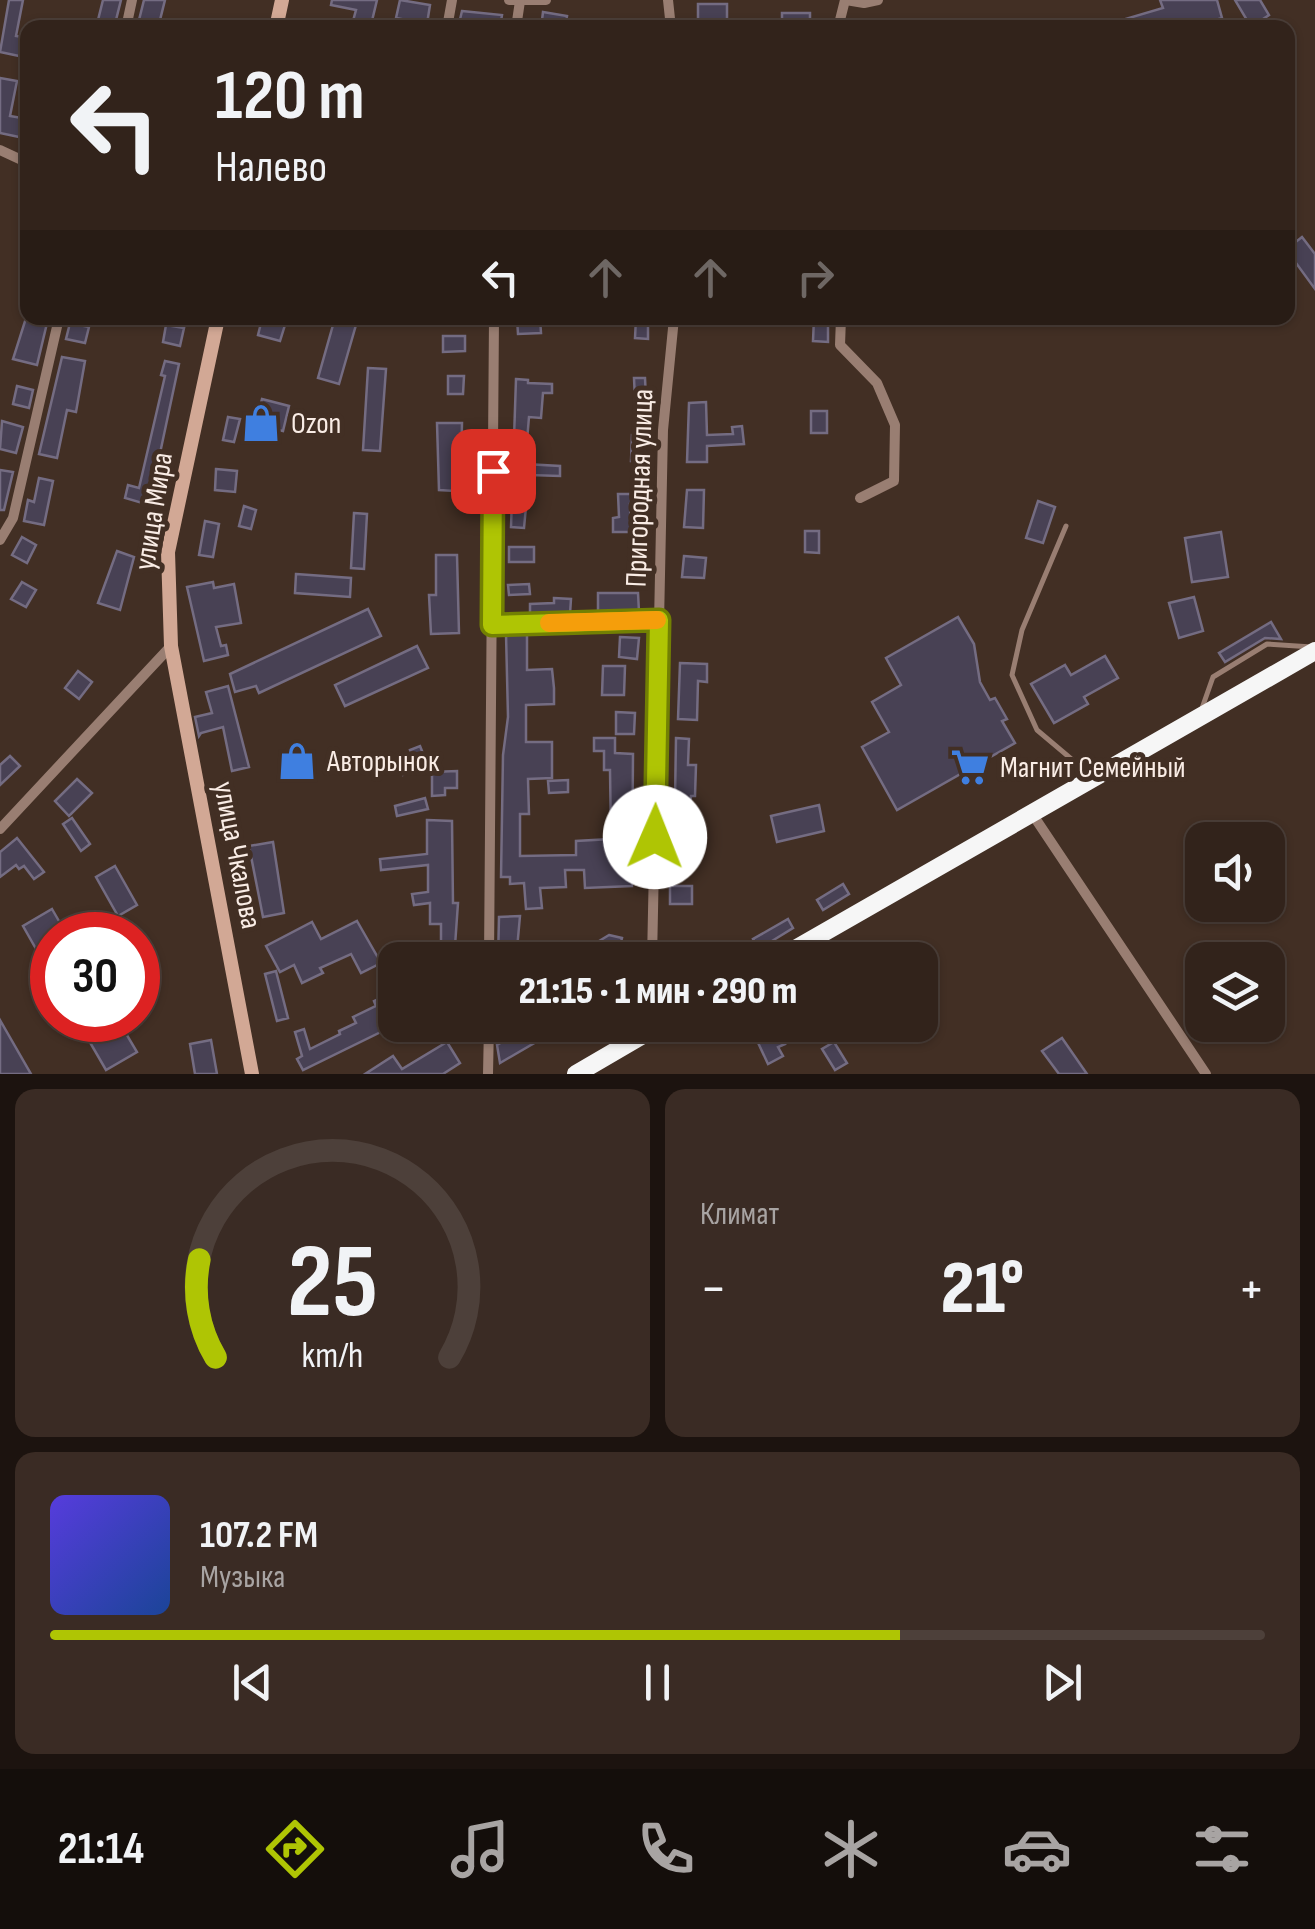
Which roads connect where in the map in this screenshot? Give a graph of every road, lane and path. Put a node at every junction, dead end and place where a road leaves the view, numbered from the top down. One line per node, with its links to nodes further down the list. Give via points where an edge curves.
1 (546, 0): 4 (street)
2 (845, 0): 3 (street)
3 (878, 0)
4 (514, 1)
5 (57, 325): 12 (street, via 13,518)
6 (217, 325): 15 (street, улица Мира, via 168,552)
7 (494, 325): 14 (street)
8 (673, 325): 13 (street, Пригородная улица, via 663,430)
9 (841, 325): 10 (street, via 840,345 877,383 896,424 894,481)
10 (860, 498)
11 (1066, 526): 18 (lane, via 1022,630 1012,675 1037,730)
12 (0, 540)
13 (659, 620): 14 (street); 22 (street, Пригородная улица)
14 (492, 625): 21 (street)
15 (171, 646): 20 (street); 27 (street, улица Чкалова)
16 (1315, 649): 17 (highway); 17 (lane, via 1267,644 1213,677)
17 (1197, 721): 18 (highway)
18 (1095, 778): 19 (highway)
19 (1033, 815): 23 (highway); 30 (street)
20 (0, 829)
21 (489, 942)
22 (652, 942)
23 (808, 942)
24 (488, 1042): 28 (street)
25 (635, 1042): 26 (highway)
26 (605, 1066): 29 (highway)
27 (252, 1074)
28 (488, 1074)
29 (576, 1074)
30 (1206, 1074)

